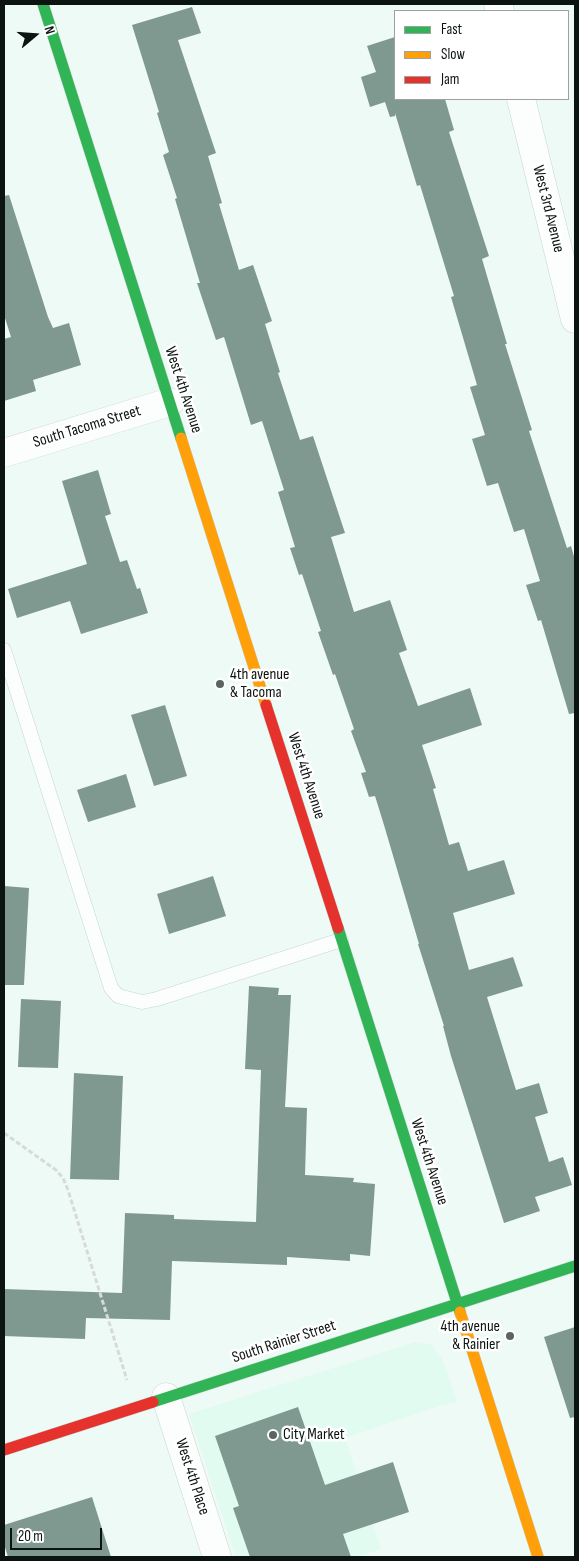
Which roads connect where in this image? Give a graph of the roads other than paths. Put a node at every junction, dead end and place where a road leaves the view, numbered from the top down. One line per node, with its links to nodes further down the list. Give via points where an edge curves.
1 (43, 4): 4 (street, West 4th Avenue)
2 (521, 100): 3 (street, West 3rd Avenue)
3 (575, 319)
4 (170, 402): 5 (street, South Tacoma Street); 7 (street, West 4th Avenue)
5 (4, 453)
6 (4, 650): 7 (lane, via 111,988 118,996 142,1002)
7 (341, 940): 9 (street, West 4th Avenue)
8 (575, 1266): 9 (street, South Rainier Street)
9 (457, 1304): 10 (street, South Rainier Street); 13 (street, West 4th Avenue)
10 (166, 1397): 11 (street, South Rainier Street); 12 (street, West 4th Place)
11 (4, 1450)
12 (217, 1557)
13 (538, 1557)

